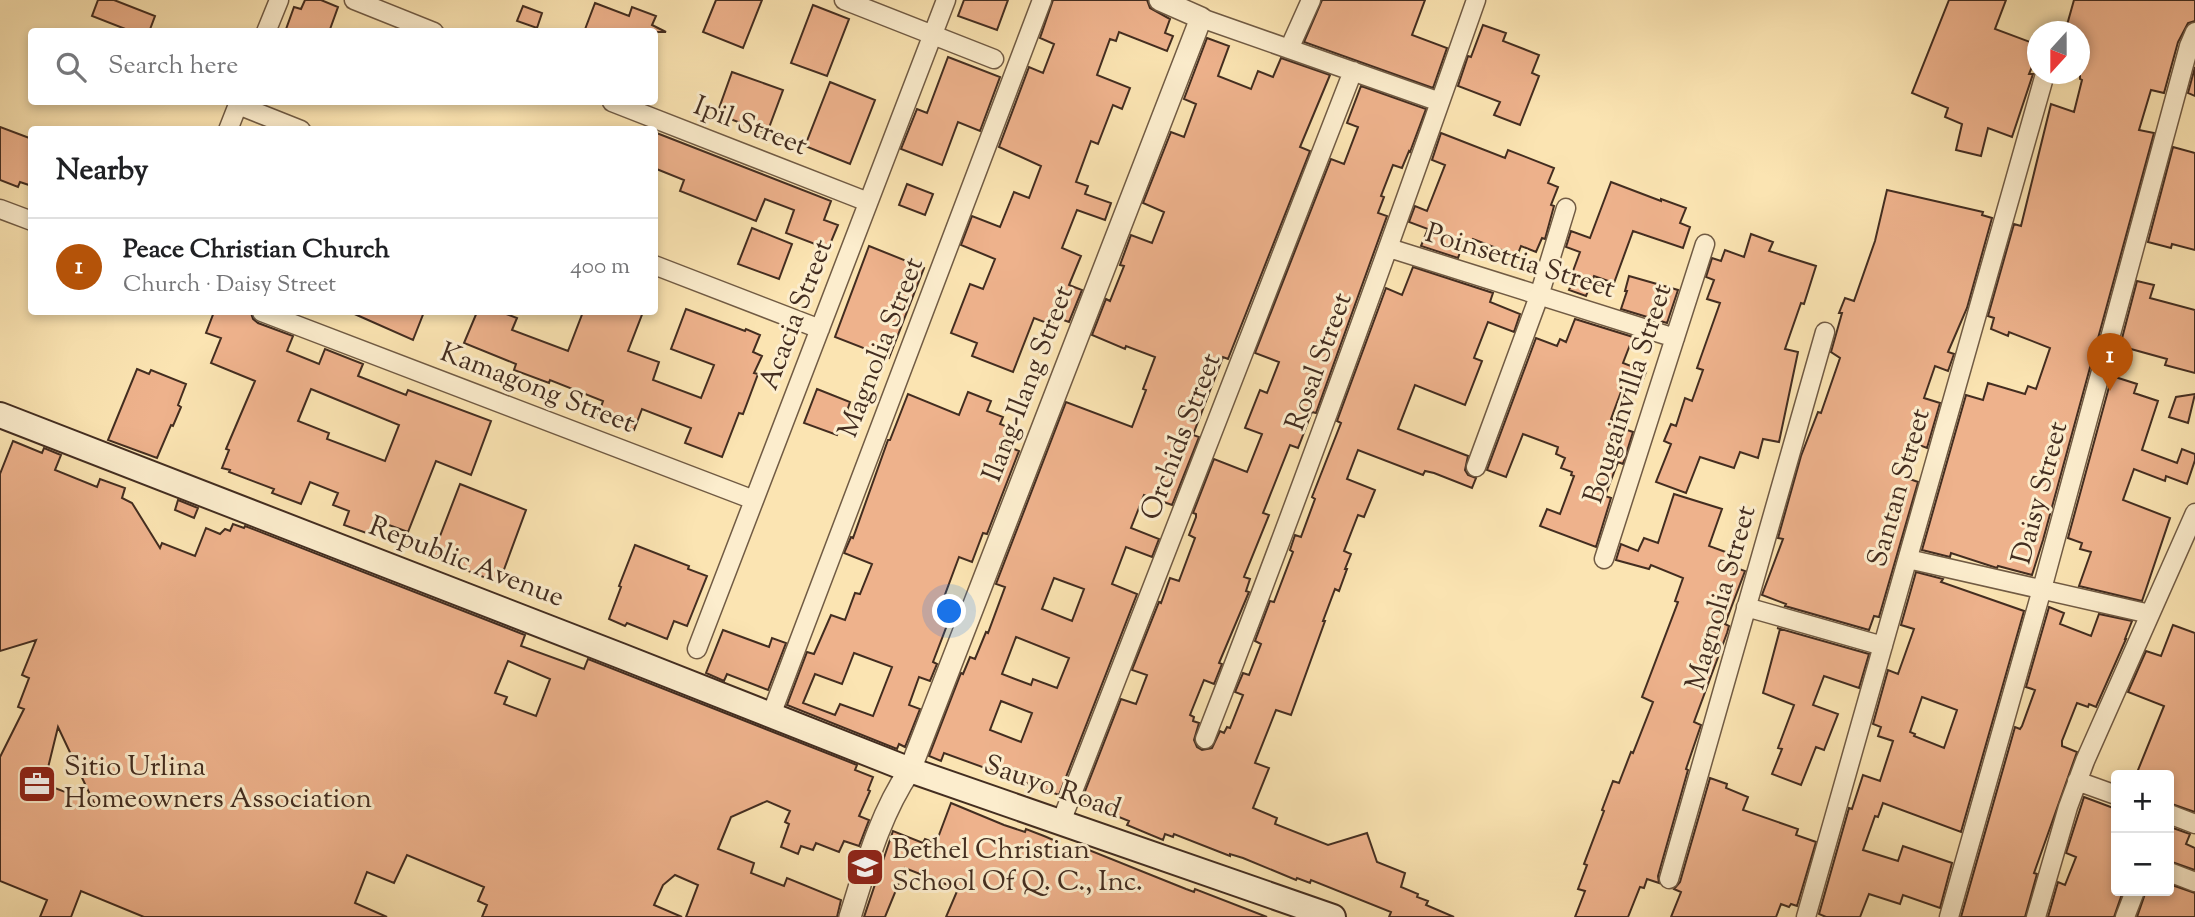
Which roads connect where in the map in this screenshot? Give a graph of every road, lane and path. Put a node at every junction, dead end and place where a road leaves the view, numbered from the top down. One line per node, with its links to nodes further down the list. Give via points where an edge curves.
1 (279, 0): 10 (street)
2 (354, 0): 11 (street)
3 (844, 0): 13 (street)
4 (946, 0): 13 (street, Acacia Street)
5 (1042, 0): 47 (street, Magnolia Street)
6 (1160, 0): 9 (street)
7 (1311, 0): 14 (street)
8 (1476, 0): 18 (street, Rosal Street)
9 (1201, 18): 14 (street); 49 (street, Ilang-Ilang Street)
10 (268, 28)
11 (424, 28)
12 (2195, 32): 42 (street, Daisy Street)
13 (933, 34): 15 (street); 24 (street, Acacia Street)
14 (1289, 49): 16 (street)
15 (995, 58)
16 (1353, 71): 18 (street); 53 (street, Orchids Street)
17 (2042, 84): 41 (street, Santan Street)
18 (1440, 102): 29 (street, Rosal Street)
19 (237, 105): 22 (street)
20 (243, 105): 23 (street)
21 (620, 105): 24 (street, Ipil Street)
22 (229, 126)
23 (292, 126)
24 (868, 202): 33 (street, Acacia Street)
25 (1566, 208): 31 (street)
26 (0, 209): 27 (street)
27 (28, 220)
28 (1704, 244): 35 (street, Bougainvilla Street)
29 (1389, 248): 31 (street, Poinsettia Street); 48 (street, Rosal Street)
30 (658, 267): 33 (street)
31 (1539, 296): 35 (street, Poinsettia Street); 37 (street)
32 (270, 315): 38 (street, Kamagong Street)
33 (820, 328): 38 (street, Acacia Street)
34 (1825, 332): 43 (street, Magnolia Street)
35 (1675, 338): 40 (street, Bougainvilla Street)
36 (0, 415): 47 (main road, Republic Avenue)
37 (1475, 467)
38 (754, 500): 46 (street, Acacia Street)
39 (2195, 513): 44 (street)
40 (1604, 559)
41 (1908, 559): 42 (street); 45 (street, Santan Street)
42 (2042, 589): 44 (street); 62 (street, Daisy Street)
43 (1746, 607): 45 (street); 56 (street, Magnolia Street)
44 (2150, 614): 50 (street)
45 (1882, 646): 61 (street, Santan Street)
46 (697, 649)
47 (771, 715): 49 (main road, Republic Avenue)
48 (1205, 739)
49 (910, 770): 53 (main road, Sauyo Road); 59 (street, Ilang-Ilang Street, via 886,811)
50 (2077, 781): 51 (street); 63 (street)
51 (2111, 793)
52 (2174, 816): 54 (street)
53 (1061, 822): 60 (main road, Sauyo Road)
54 (2195, 824)
55 (2174, 874): 57 (street)
56 (1669, 879)
57 (2195, 881)
58 (2133, 896): 64 (street)
59 (850, 917)
60 (1333, 917)
61 (1806, 917)
62 (1949, 917)
63 (2036, 917)
64 (2126, 917)

